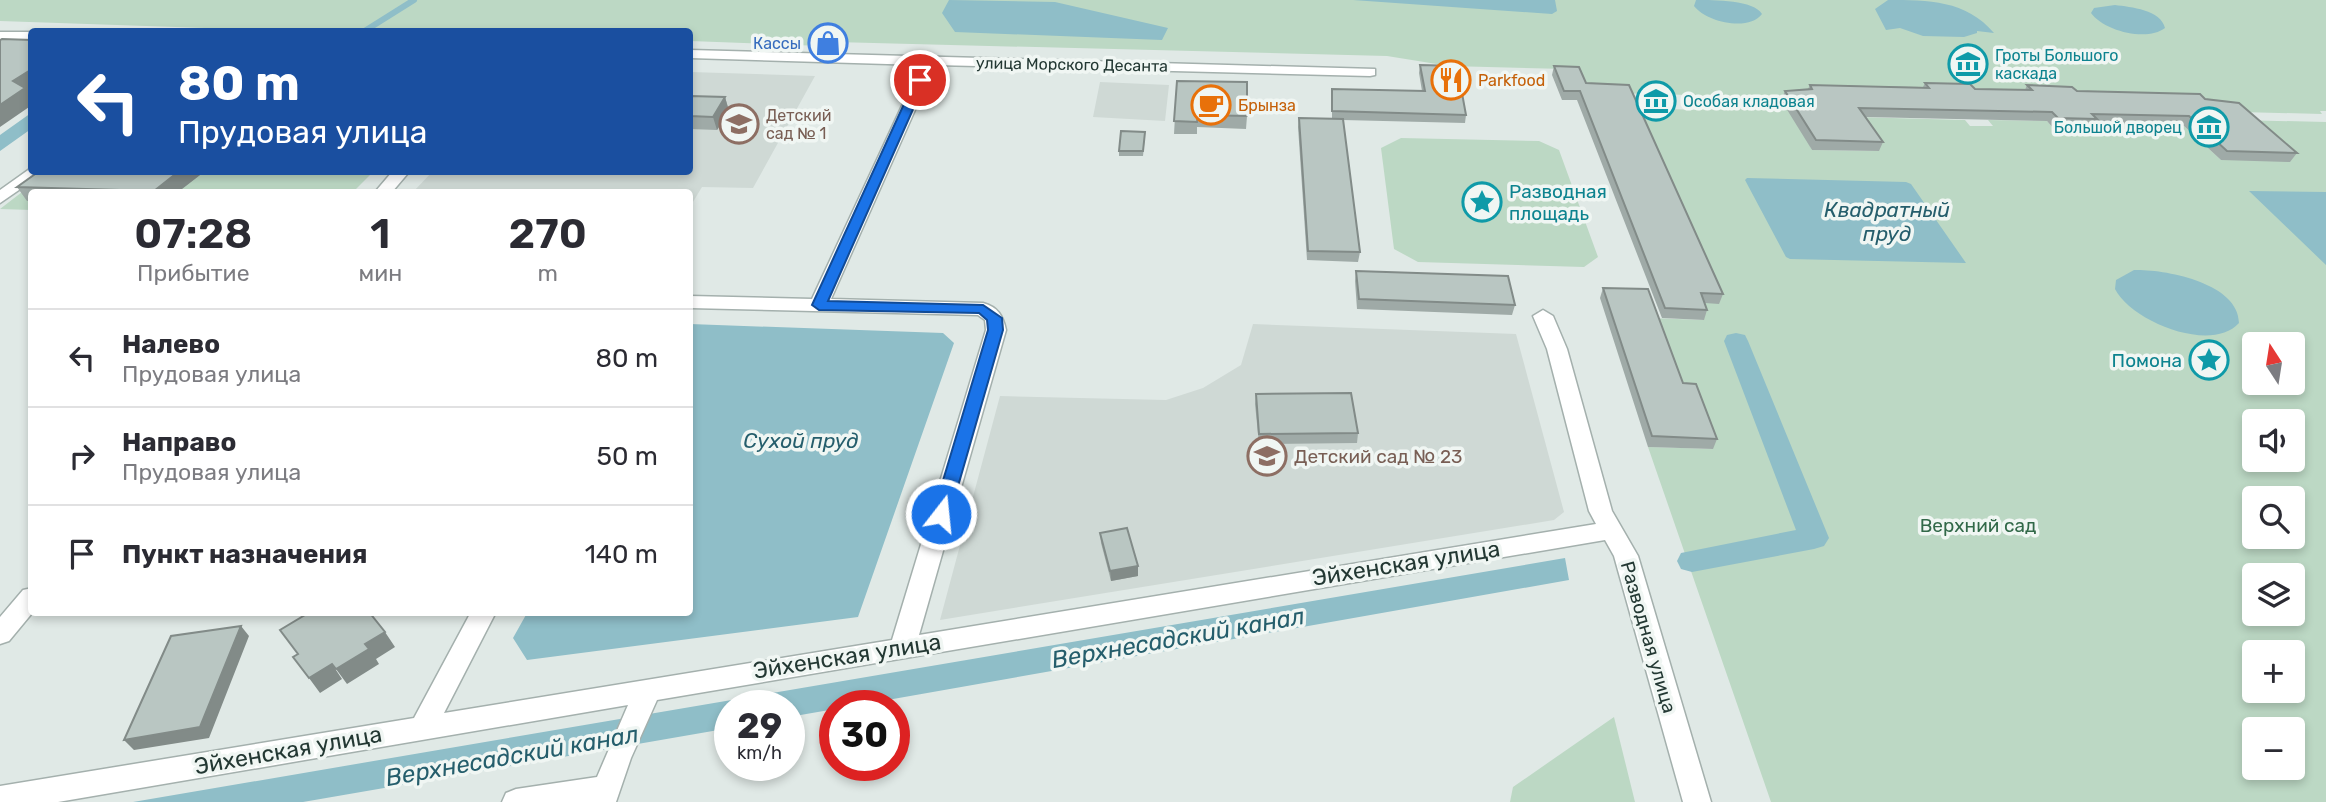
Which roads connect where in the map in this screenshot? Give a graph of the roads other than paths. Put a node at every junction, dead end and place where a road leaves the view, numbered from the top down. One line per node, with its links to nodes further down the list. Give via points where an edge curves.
1 (0, 36): 2 (street)
2 (28, 36)
3 (693, 54): 4 (street, улица Морского Десанта)
4 (930, 60): 5 (street, улица Морского Десанта); 13 (street)
5 (1255, 68): 6 (street, улица Морского Десанта); 7 (street)
6 (1370, 72)
7 (1255, 85)
8 (33, 175): 11 (street)
9 (398, 175): 10 (street)
10 (386, 189)
11 (0, 198)
12 (693, 302): 13 (street)
13 (819, 305): 19 (street, via 983,309 994,318 996,330)
14 (1543, 316): 15 (street, Разводная улица, via 1558,349 1601,511)
15 (1611, 530): 19 (street, Эйхенская улица); 25 (street, Разводная улица, via 1626,556)
16 (28, 602): 18 (street)
17 (482, 616): 21 (street)
18 (0, 634)
19 (902, 646): 20 (street, Эйхенская улица)
20 (645, 698): 21 (street, Эйхенская улица); 22 (street)
21 (424, 727): 23 (street, Эйхенская улица)
22 (603, 795): 24 (street)
23 (0, 799)
24 (516, 802)
25 (1697, 802)

